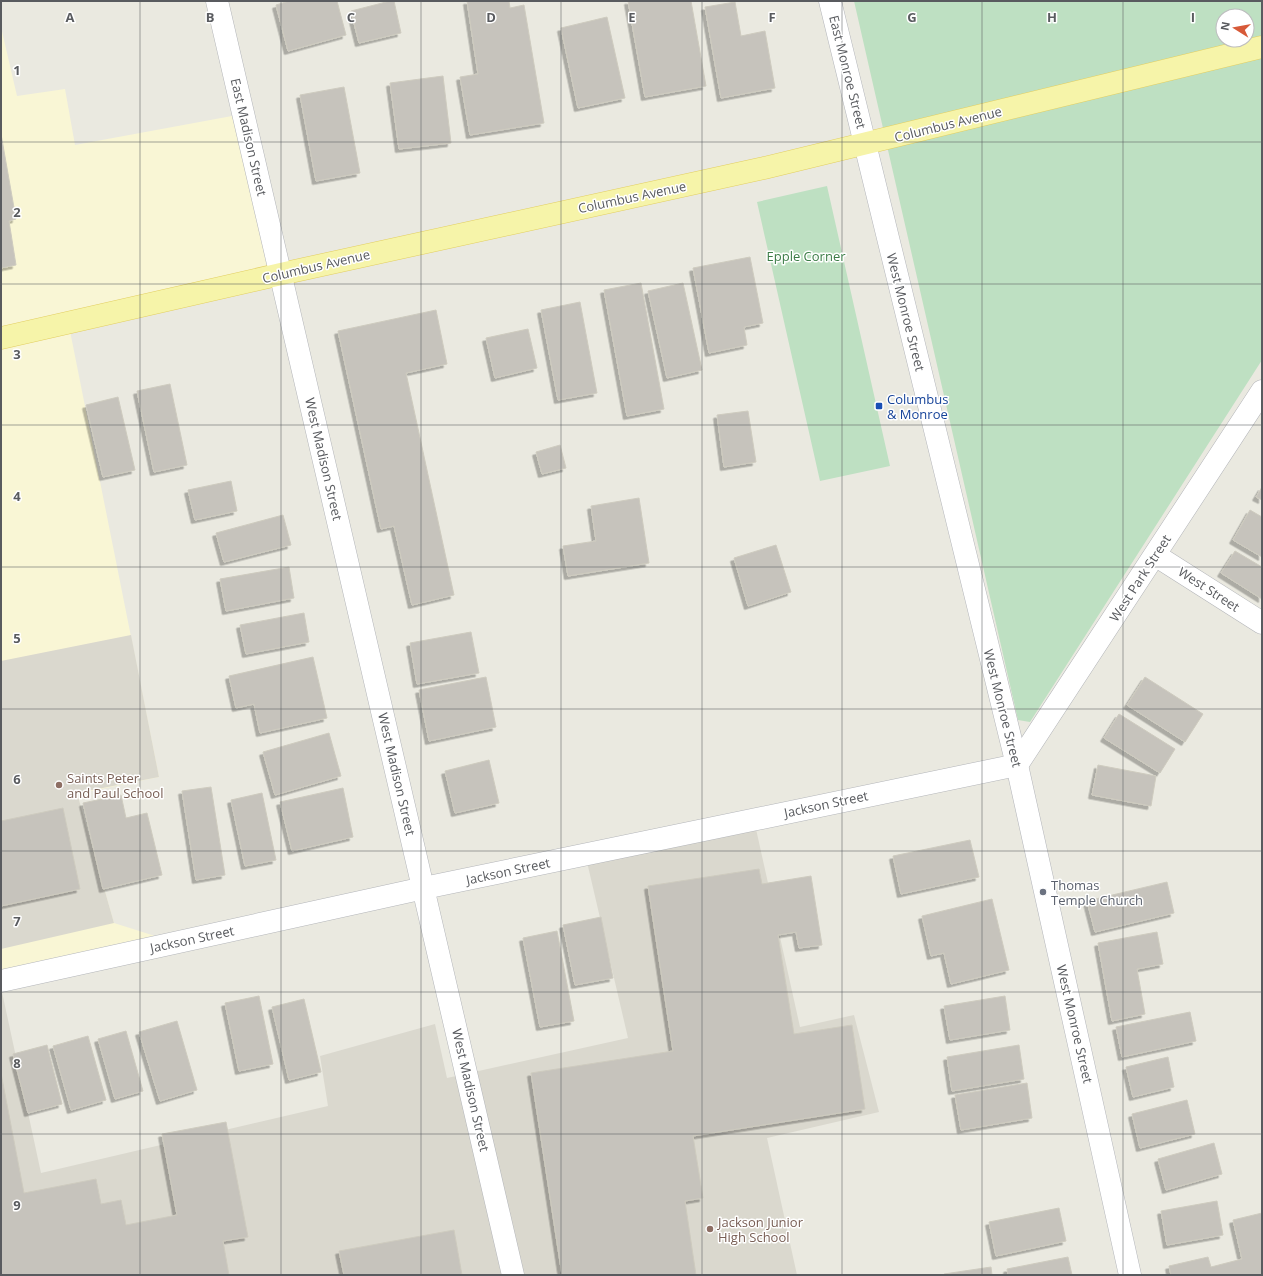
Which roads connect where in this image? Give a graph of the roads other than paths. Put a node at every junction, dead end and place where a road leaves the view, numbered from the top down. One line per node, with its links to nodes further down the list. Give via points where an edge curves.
1 (217, 1): 5 (street, East Madison Street)
2 (830, 1): 4 (street, East Monroe Street)
3 (1262, 47): 4 (main road, Columbus Avenue)
4 (865, 144): 5 (main road, Columbus Avenue); 10 (street, West Monroe Street)
5 (282, 274): 6 (main road, Columbus Avenue); 11 (street, West Madison Street)
6 (1, 338)
7 (1262, 391): 8 (street, West Park Street)
8 (1155, 554): 9 (street, West Street); 10 (street, West Park Street)
9 (1262, 623)
10 (1017, 765): 11 (street, Jackson Street); 14 (street, West Monroe Street)
11 (424, 888): 12 (street, Jackson Street); 13 (street, West Madison Street)
12 (1, 981)
13 (513, 1275)
14 (1130, 1275)

